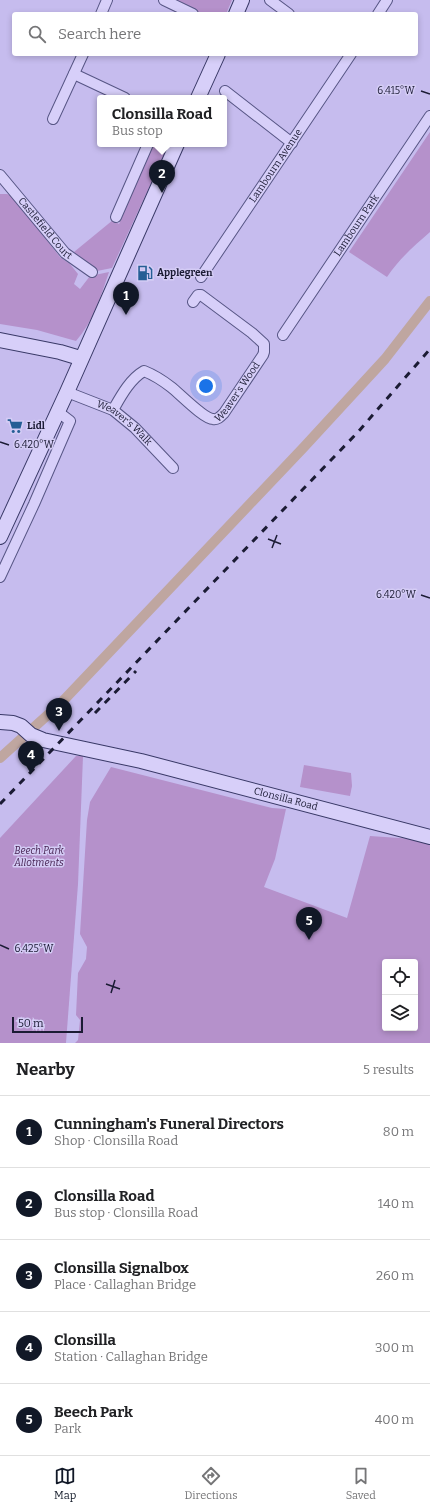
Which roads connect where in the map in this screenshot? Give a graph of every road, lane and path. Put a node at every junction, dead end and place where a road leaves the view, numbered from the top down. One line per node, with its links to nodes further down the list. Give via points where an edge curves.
1 (107, 0): 6 (street)
2 (164, 0): 7 (street)
3 (242, 0): 8 (main road)
4 (270, 0): 9 (street)
5 (387, 0): 10 (street)
6 (102, 12)
7 (189, 12)
8 (237, 12)
9 (286, 12)
10 (379, 12)
11 (82, 56): 14 (street)
12 (217, 56): 17 (main road)
13 (347, 56): 20 (street, Lambourn Avenue)
14 (74, 74): 16 (street); 19 (street)
15 (225, 91): 20 (street)
16 (119, 95)
17 (199, 95)
18 (430, 116): 28 (street, Lambourn Park)
19 (53, 119)
20 (292, 143): 26 (street, Lambourn Avenue)
21 (147, 147): 24 (street)
22 (175, 147): 30 (main road)
23 (1, 179): 25 (street, Castlefield Court, via 65,253)
24 (116, 217)
25 (92, 272)
26 (201, 277)
27 (193, 302): 32 (street, Weaver's Wood, via 198,294 201,295 264,344 263,355 224,413 218,419 205,416 171,387 144,371 132,380)
28 (283, 335)
29 (0, 340): 30 (main road)
30 (80, 358): 31 (main road)
31 (67, 392): 32 (street, Weaver's Walk); 33 (main road)
32 (113, 410): 34 (street, Weaver's Walk, via 135,428)
33 (58, 412): 35 (main road); 36 (street, via 70,421)
34 (173, 468)
35 (18, 498): 36 (street); 37 (main road)
36 (34, 504): 38 (street)
37 (0, 537)
38 (0, 577)
39 (0, 722): 40 (main road, Clonsilla Road, via 13,723 35,737 68,746 141,761)
40 (430, 837)

